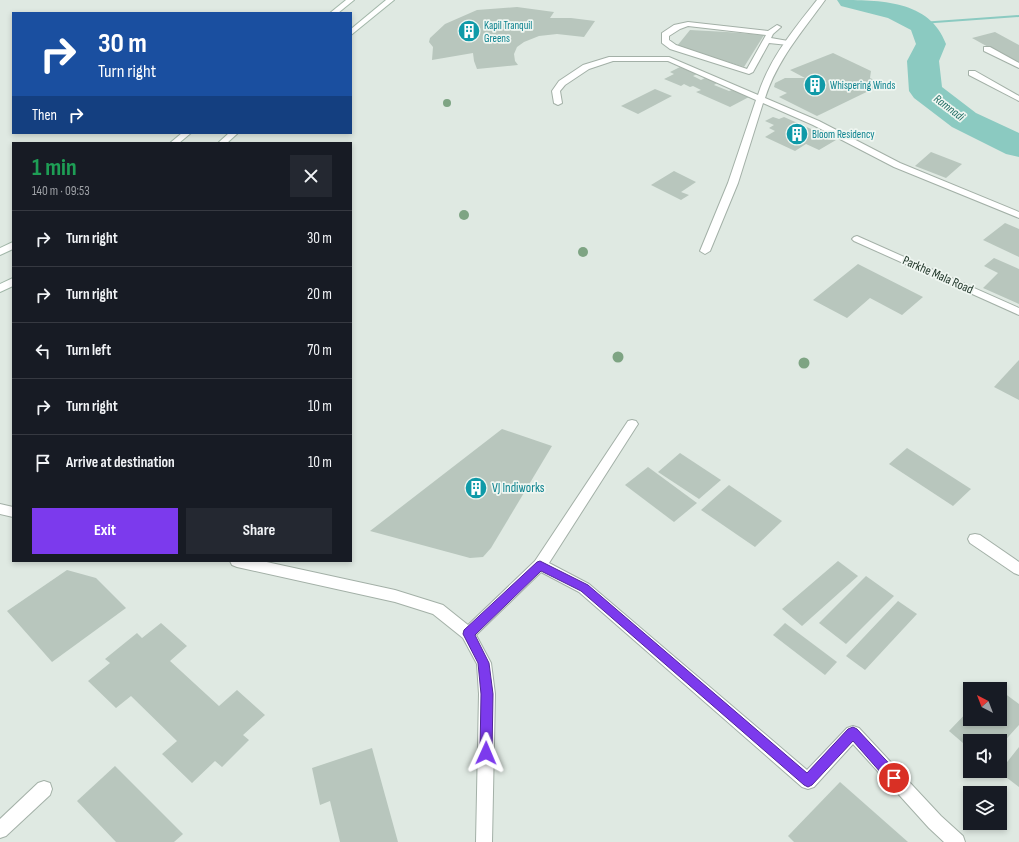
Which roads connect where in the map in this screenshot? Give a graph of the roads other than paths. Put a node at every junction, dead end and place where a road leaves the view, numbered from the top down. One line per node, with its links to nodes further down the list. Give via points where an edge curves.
1 (350, 0): 4 (street)
2 (390, 0): 6 (street)
3 (820, 0): 8 (street)
4 (335, 12)
5 (776, 27): 7 (street)
6 (352, 32)
7 (769, 37): 7 (street, via 749,72 673,47 665,41 665,35 677,27 688,24); 8 (street)
8 (788, 44): 12 (street, via 767,78)
9 (988, 48): 10 (street)
10 (1019, 66)
11 (972, 73): 13 (street)
12 (760, 99): 14 (street, via 669,59 647,58 612,59 586,67 562,83 556,91); 19 (street, via 816,123 884,159); 22 (street, via 733,183)
13 (1019, 99)
14 (558, 103)
15 (186, 134): 17 (street)
16 (233, 134): 18 (street)
17 (175, 142)
18 (223, 142)
19 (1019, 215)
20 (856, 239): 26 (street, Parkhe Mala Road)
21 (12, 246): 23 (street)
22 (705, 251)
23 (0, 252)
24 (12, 282): 25 (street)
25 (0, 289)
26 (1019, 312)
27 (632, 424): 32 (street)
28 (0, 509): 29 (street)
29 (12, 512)
30 (975, 539): 33 (street)
31 (242, 562): 34 (street, via 395,596 438,609)
32 (540, 565): 34 (street); 38 (street, via 584,588 808,781 853,733 935,822)
33 (1019, 569)
34 (468, 634): 37 (street, via 484,663 487,694)
35 (44, 789): 36 (street)
36 (0, 830)
37 (484, 842)
38 (957, 842)

